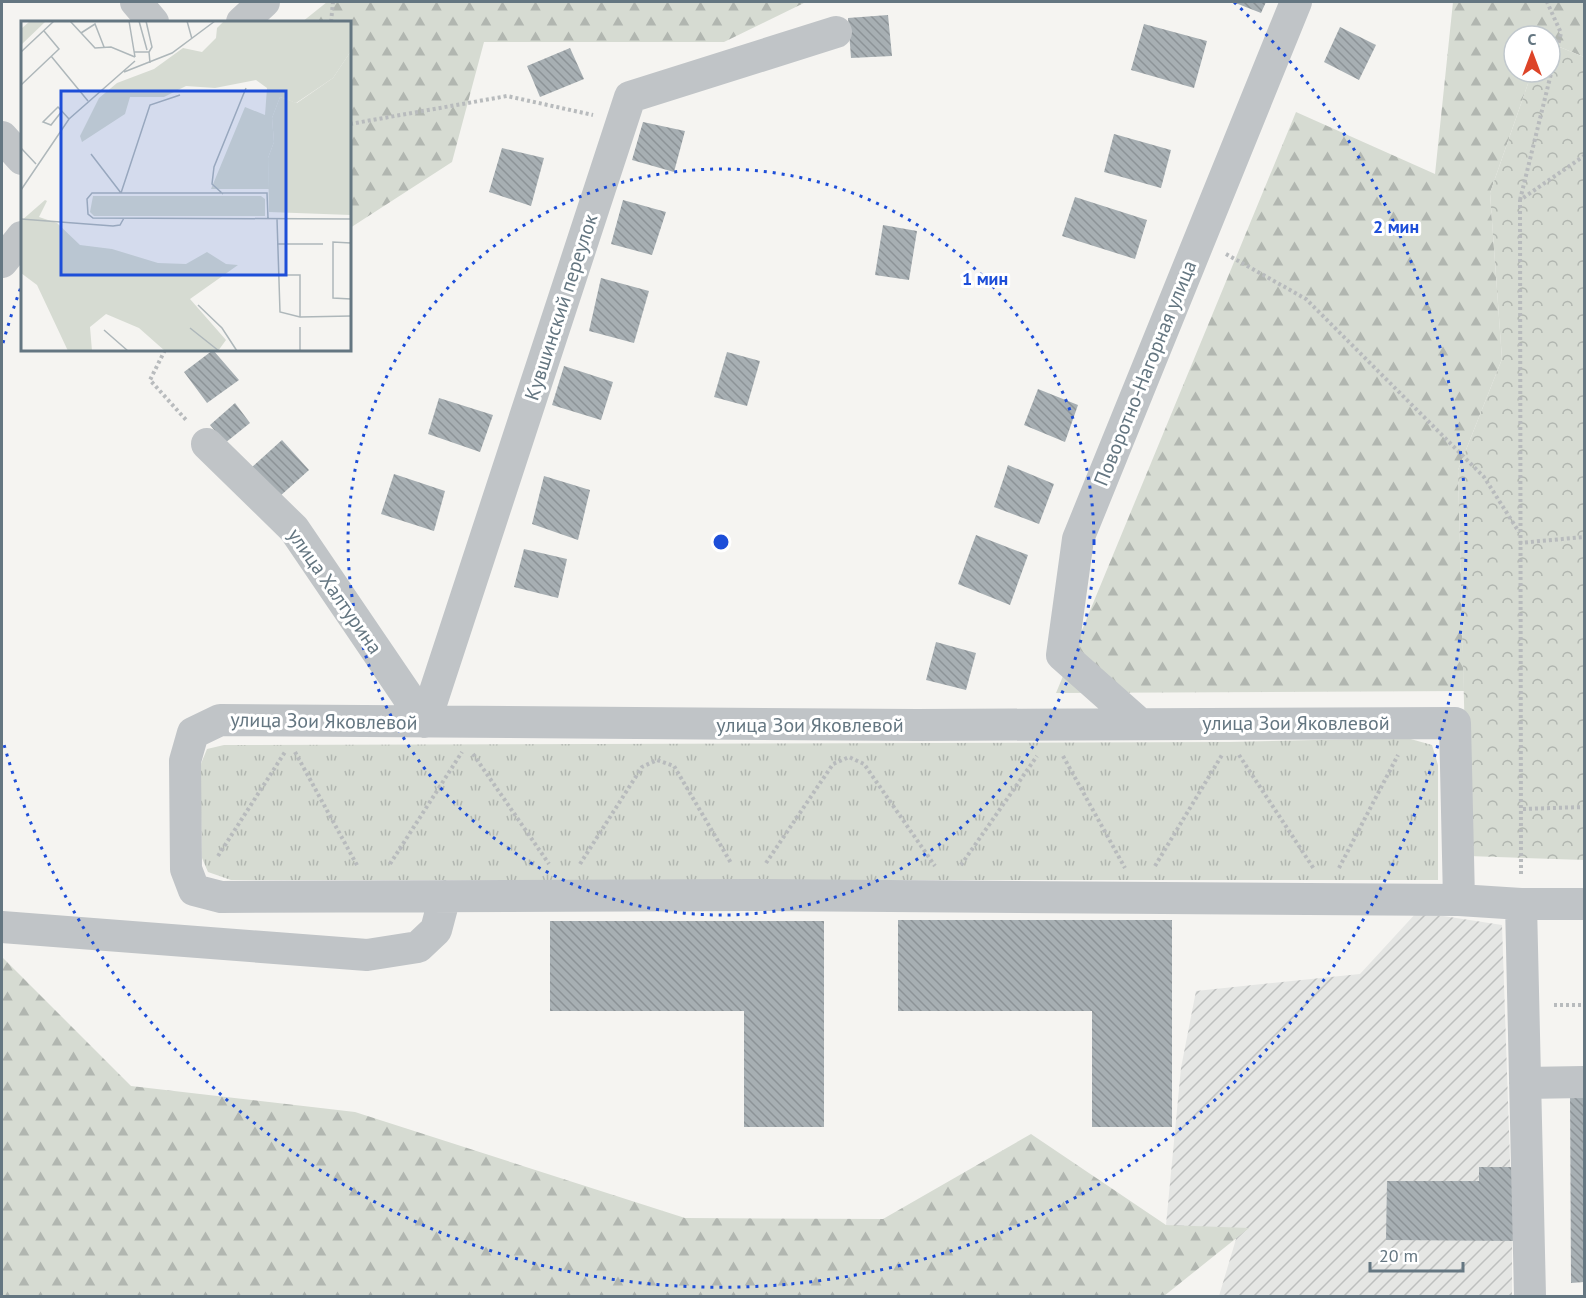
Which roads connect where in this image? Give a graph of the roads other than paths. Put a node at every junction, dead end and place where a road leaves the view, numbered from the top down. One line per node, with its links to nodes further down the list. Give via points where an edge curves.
1 (136, 2): 4 (street)
2 (264, 2): 5 (street)
3 (1296, 2): 11 (street, Поворотно-Нагорная улица, via 1078,539 1062,655)
4 (152, 21)
5 (243, 21)
6 (836, 32): 10 (street, Кувшинский переулок, via 630,97)
7 (21, 238): 8 (street)
8 (2, 262)
9 (207, 444): 10 (street, улица Халтурина, via 294,529)
10 (425, 722): 11 (street, улица Зои Яковлевой); 12 (street, улица Зои Яковлевой, via 220,720 193,733 185,761 186,869 194,890 221,897)
11 (1140, 724): 13 (street, улица Зои Яковлевой, via 1455,723)
12 (445, 896): 13 (street, улица Зои Яковлевой); 16 (street, via 436,930 418,947 368,955)
13 (1460, 900): 14 (street, улица Зои Яковлевой)
14 (1521, 904): 15 (street, улица Зои Яковлевой); 18 (street)
15 (1584, 904)
16 (2, 927)
17 (1584, 1082): 18 (street)
18 (1525, 1083): 19 (street)
19 (1530, 1296)

